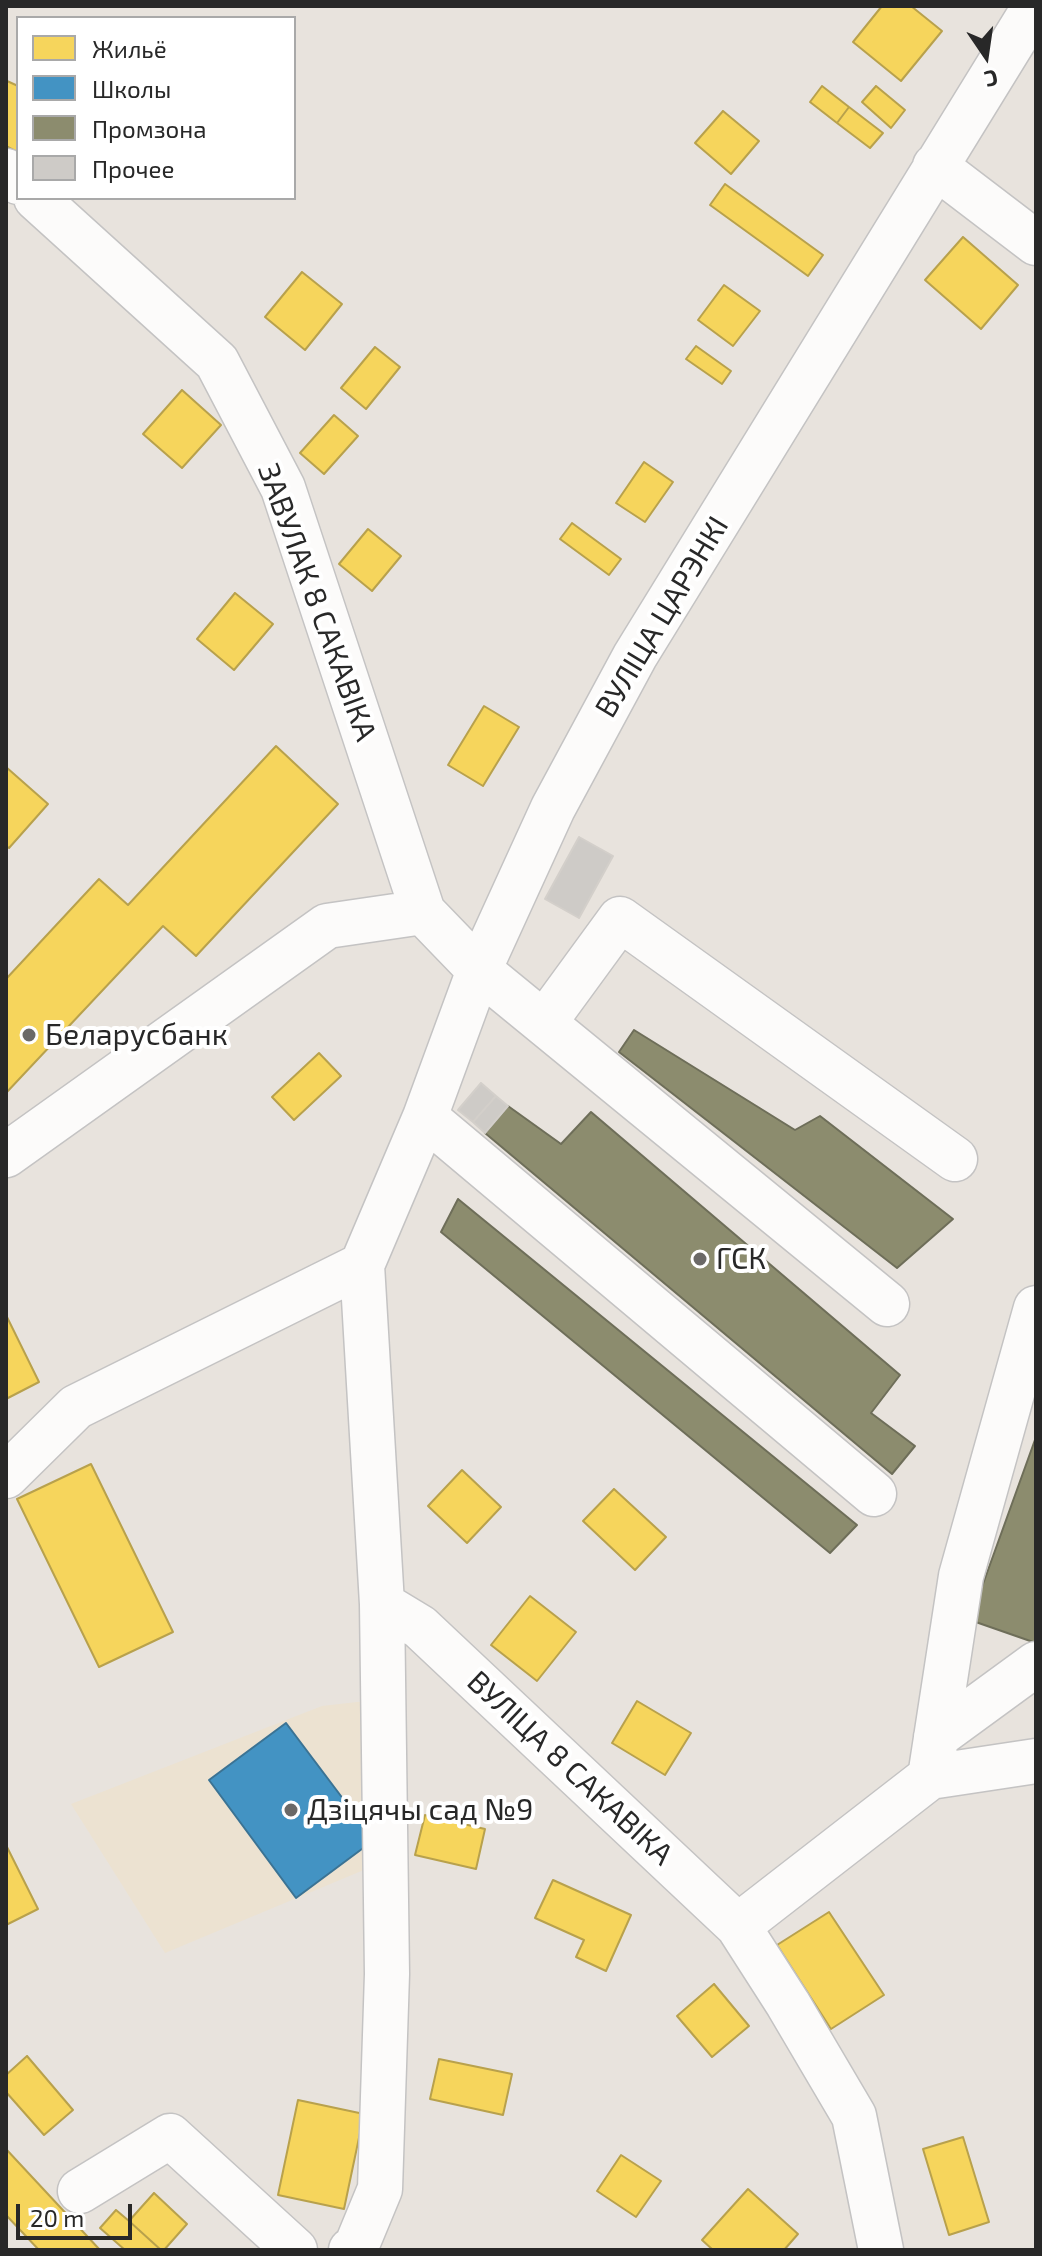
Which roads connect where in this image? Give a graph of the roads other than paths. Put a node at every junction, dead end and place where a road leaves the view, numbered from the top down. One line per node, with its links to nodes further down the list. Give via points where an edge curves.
1 (1035, 6): 2 (street, ВУЛІЦА ЦАРЭНКІ)
2 (935, 166): 4 (street); 6 (street, ВУЛІЦА ЦАРЭНКІ, via 635,656 553,808)
3 (38, 200): 5 (street, ЗАВУЛАК 8 САКАВІКА, via 217,362 283,488)
4 (1036, 243)
5 (423, 912): 6 (street, ЗАВУЛАК 8 САКАВІКА); 9 (street, via 327,926)
6 (479, 970): 7 (street, ЗАВУЛАК 8 САКАВІКА); 8 (street, ВУЛІЦА ЦАРЭНКІ)
7 (544, 1023): 10 (street, via 620,919); 12 (street, ЗАВУЛАК 8 САКАВІКА)
8 (425, 1117): 11 (street, ВУЛІЦА ЦАРЭНКІ); 15 (street)
9 (6, 1155)
10 (955, 1159)
11 (362, 1265): 14 (street, via 76,1407); 16 (street)
12 (887, 1304)
13 (1036, 1308): 18 (street, via 961,1576)
14 (6, 1476)
15 (874, 1494)
16 (382, 1604): 20 (street, ВУЛІЦА 8 САКАВІКА, via 420,1627); 23 (street, via 387,1974 380,2189)
17 (1036, 1664): 18 (street)
18 (933, 1757): 19 (street); 20 (street)
19 (1036, 1761)
20 (738, 1926): 24 (street, ВУЛІЦА 8 САКАВІКА, via 854,2116)
21 (80, 2191): 22 (street, via 170,2136)
22 (295, 2250)
23 (351, 2250)
24 (881, 2250)

